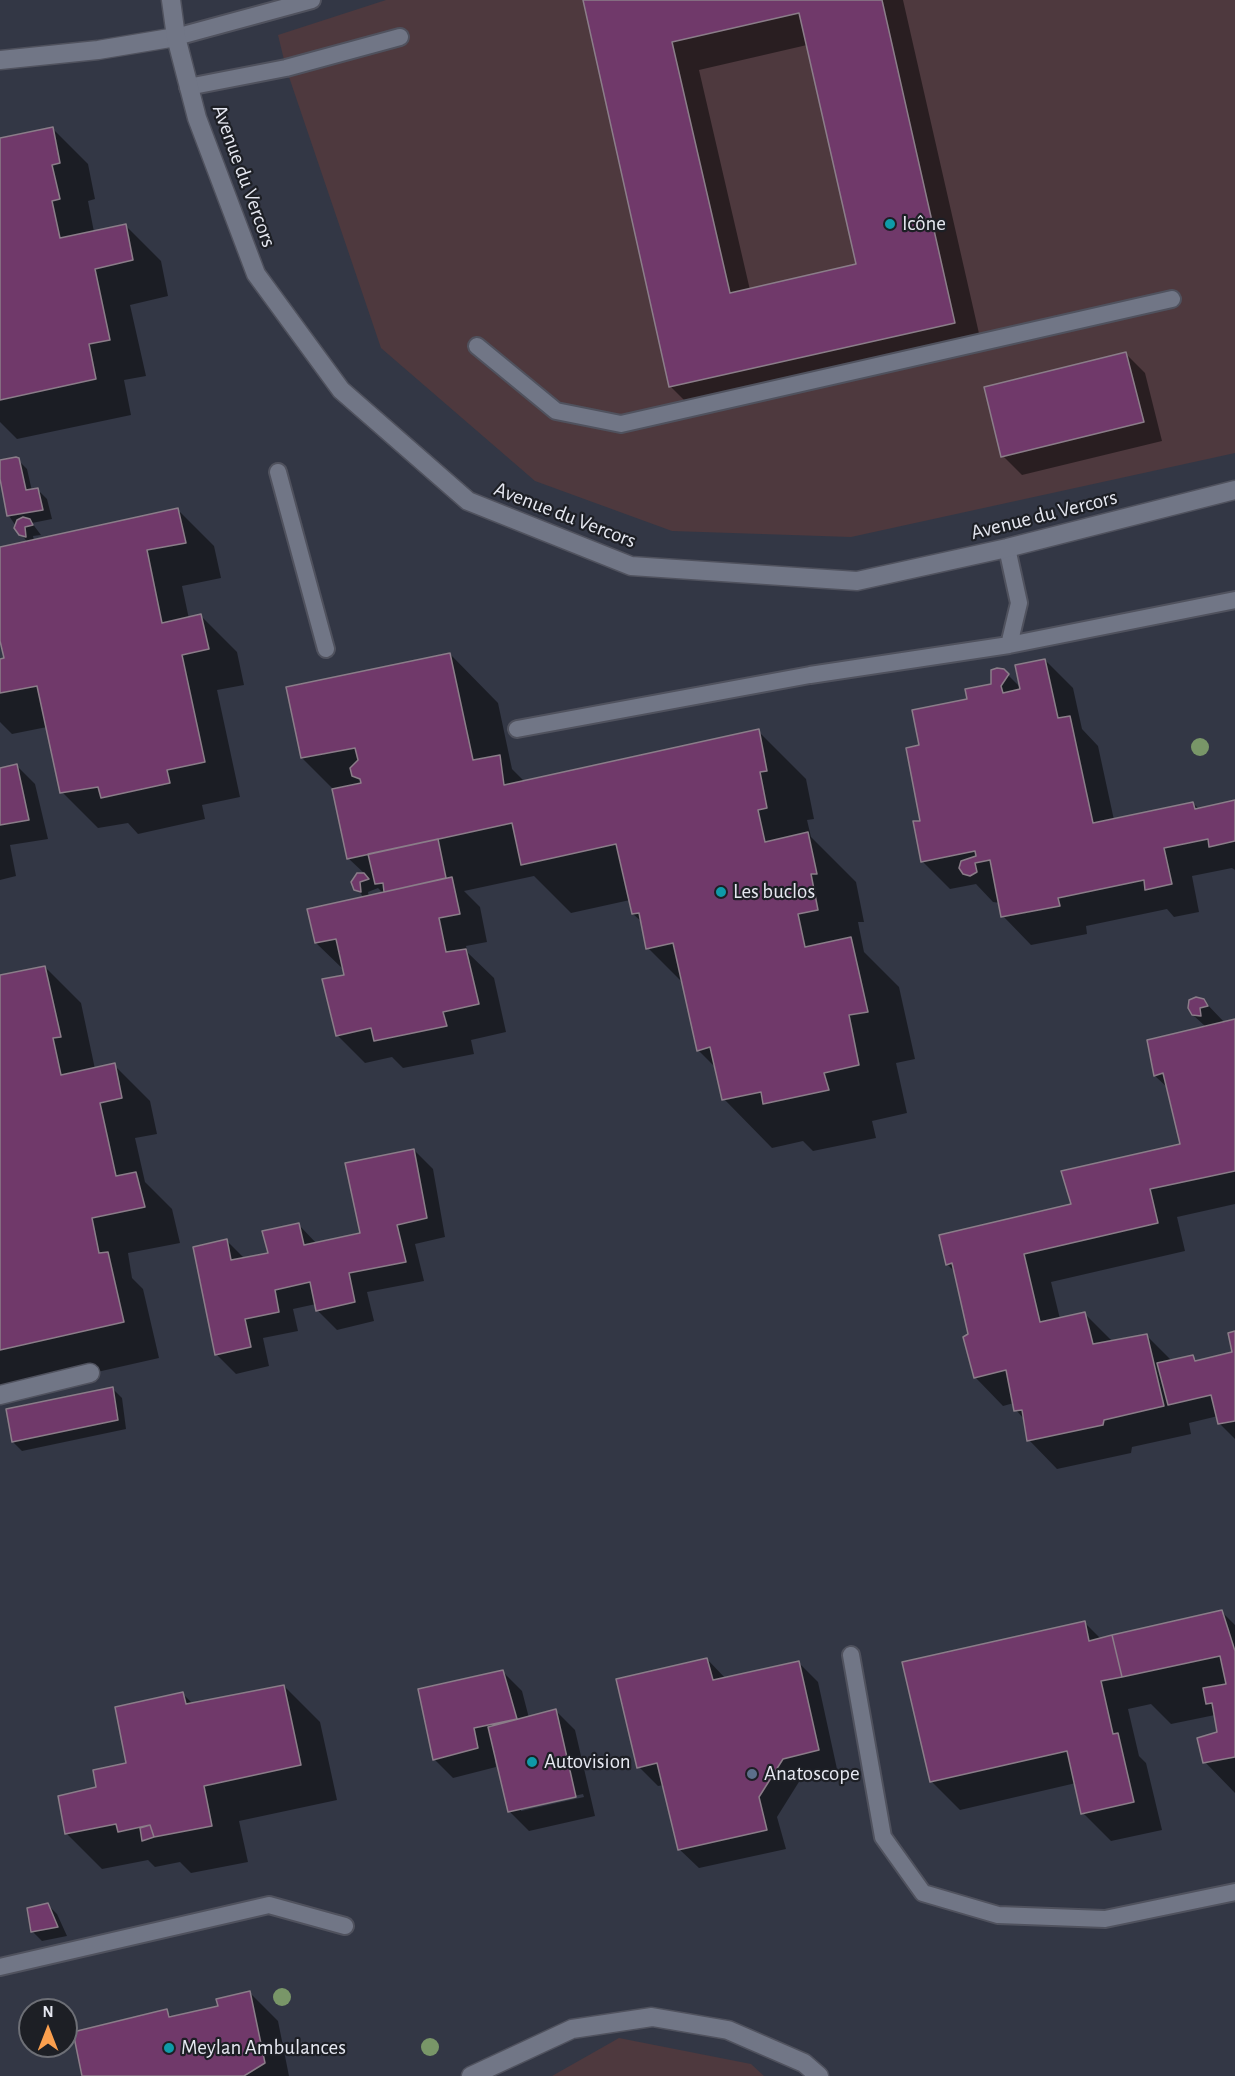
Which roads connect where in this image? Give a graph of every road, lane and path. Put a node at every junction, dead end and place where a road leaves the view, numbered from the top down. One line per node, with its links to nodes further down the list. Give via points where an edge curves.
1 (171, 0): 4 (street, Avenue du Vercors)
2 (312, 0): 4 (lane)
3 (400, 37): 6 (lane, via 286,68)
4 (176, 38): 5 (street); 6 (street, Avenue du Vercors)
5 (0, 60)
6 (188, 87): 11 (street, Avenue du Vercors, via 256,274 341,390 468,501 631,566 857,581)
7 (1172, 299): 8 (lane, via 621,424 556,411)
8 (477, 346)
9 (278, 472): 14 (lane)
10 (1235, 490): 11 (street, Avenue du Vercors)
11 (1007, 548): 13 (lane, via 1019,603)
12 (1235, 600): 13 (lane)
13 (1009, 645): 15 (lane, via 810,675)
14 (326, 650)
15 (517, 729)
16 (90, 1373): 17 (street)
17 (0, 1395)
18 (851, 1655): 19 (lane, via 883,1837 923,1893 998,1916 1105,1919)
19 (1235, 1892)
20 (345, 1926): 21 (lane, via 268,1905)
21 (0, 1967)
22 (471, 2076): 23 (street, via 572,2029 652,2017 728,2030 804,2063)
23 (819, 2076)

